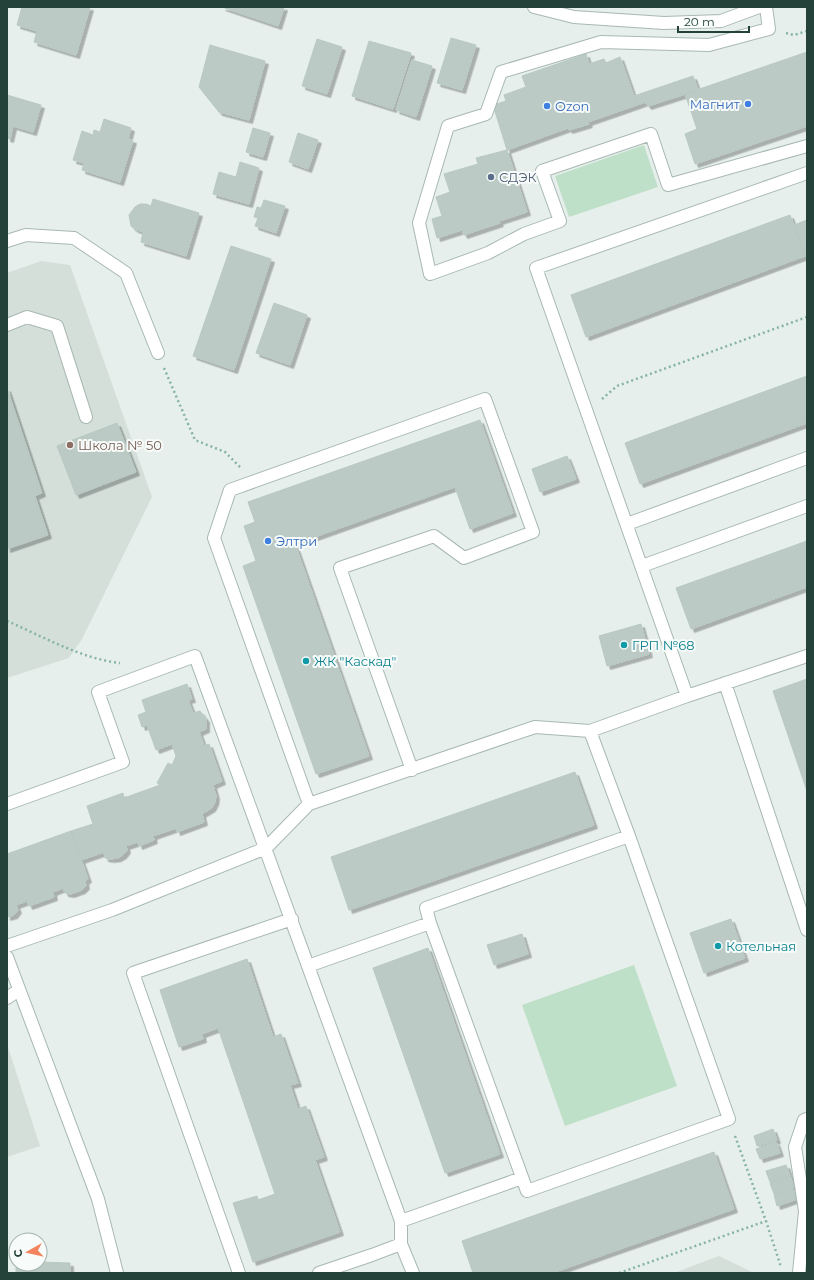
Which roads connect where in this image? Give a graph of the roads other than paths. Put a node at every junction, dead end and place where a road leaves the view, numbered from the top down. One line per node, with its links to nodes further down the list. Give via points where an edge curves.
1 (534, 7): 4 (street)
2 (759, 7): 4 (street, via 722,21 664,23)
3 (766, 7): 5 (street, via 769,29 709,46 602,42 501,72 486,114 448,126 419,223 430,274 488,253 524,234 560,221 542,171 651,134 668,185)
4 (574, 12)
5 (807, 146)
6 (807, 173): 13 (street, via 536,268)
7 (7, 241): 9 (street, via 26,235 74,238 126,273)
8 (7, 325): 10 (street, via 27,318 57,326)
9 (158, 353)
10 (86, 417)
11 (807, 458): 13 (street)
12 (807, 506): 14 (street)
13 (627, 524): 14 (street)
14 (642, 566): 17 (street)
15 (807, 656): 16 (street)
16 (725, 683): 17 (street); 26 (street)
17 (687, 696): 18 (street)
18 (590, 731): 19 (street, via 535,727); 22 (street)
19 (412, 770): 21 (street); 21 (street, via 340,568 434,536 464,558 533,532 485,399 230,490 214,538)
20 (7, 804): 23 (street, via 123,762 98,692 195,656)
21 (309, 804): 23 (street)
22 (629, 836): 25 (street, via 426,908); 33 (street, via 729,1119 526,1191)
23 (266, 848): 24 (street); 27 (street, via 112,910)
24 (292, 919): 29 (street); 37 (street, via 134,974)
25 (430, 923): 29 (street); 33 (street)
26 (807, 930)
27 (7, 946)
28 (7, 957): 30 (street)
29 (308, 966): 34 (street)
30 (19, 990): 31 (street); 36 (street, via 98,1199)
31 (7, 998)
32 (807, 1119): 40 (street, via 804,1120 795,1147 805,1211)
33 (522, 1178): 34 (street)
34 (401, 1221): 35 (street)
35 (401, 1244): 38 (street); 39 (street)
36 (117, 1273)
37 (239, 1273)
38 (319, 1273)
39 (413, 1273)
40 (799, 1273)

